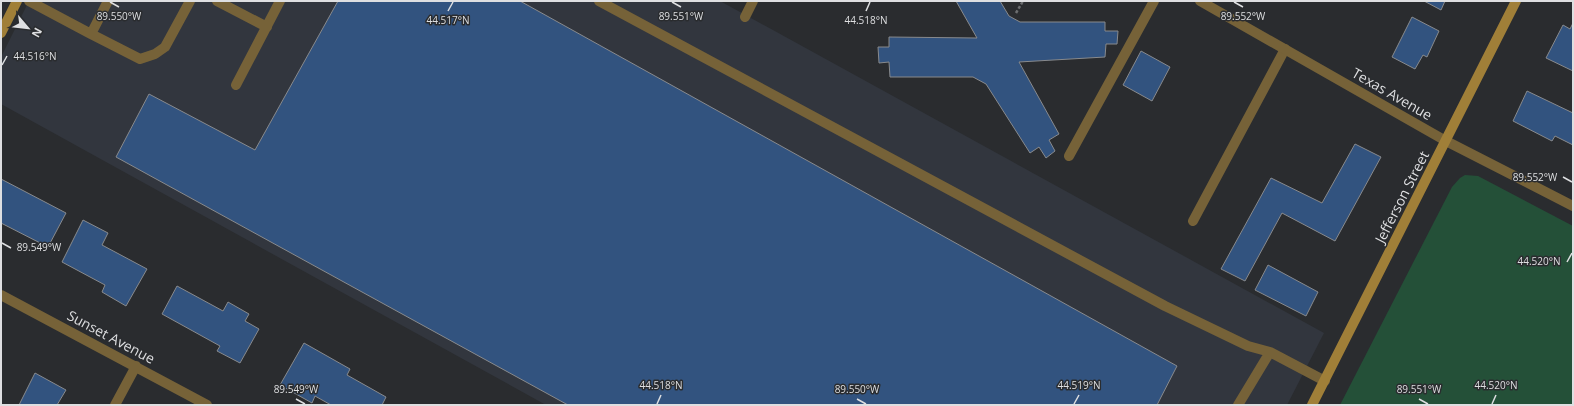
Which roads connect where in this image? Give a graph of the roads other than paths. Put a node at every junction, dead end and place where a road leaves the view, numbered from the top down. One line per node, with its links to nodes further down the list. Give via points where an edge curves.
1 (17, 1): 14 (street)
2 (29, 1): 15 (street)
3 (108, 1): 15 (street)
4 (190, 1): 15 (street, via 165,47 140,59)
5 (217, 1): 13 (street)
6 (280, 1): 13 (street)
7 (599, 1): 23 (street, via 1165,306 1248,346)
8 (753, 1): 12 (street)
9 (1154, 1): 19 (street)
10 (1200, 1): 16 (street, Texas Avenue)
11 (1516, 1): 18 (street, Jefferson Street)
12 (744, 17)
13 (267, 27): 17 (street)
14 (1, 33)
15 (91, 34)
16 (1285, 49): 18 (street, Texas Avenue); 21 (street)
17 (236, 85)
18 (1446, 141): 20 (street, Texas Avenue); 25 (street, Jefferson Street)
19 (1069, 156)
20 (1573, 206)
21 (1193, 221)
22 (1, 295): 24 (street, Sunset Avenue)
23 (1270, 352): 25 (street); 28 (street)
24 (136, 366): 26 (street); 27 (street, Sunset Avenue)
25 (1324, 381): 29 (street, Jefferson Street)
26 (115, 405)
27 (207, 405)
28 (1238, 405)
29 (1312, 405)

